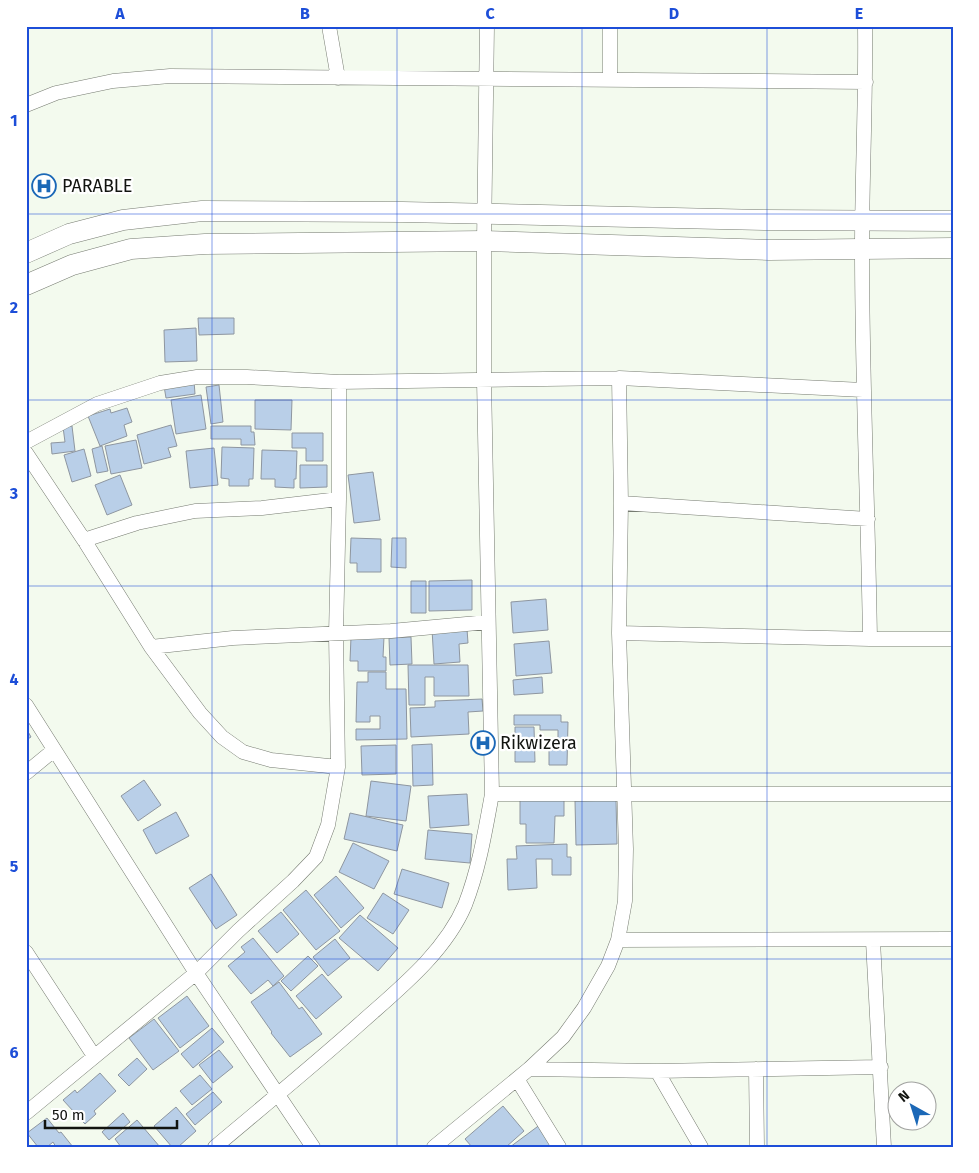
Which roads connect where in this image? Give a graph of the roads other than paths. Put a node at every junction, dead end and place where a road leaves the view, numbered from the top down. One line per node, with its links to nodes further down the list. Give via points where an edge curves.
1 (329, 26): 5 (street)
2 (487, 26): 6 (street)
3 (610, 26): 7 (street)
4 (865, 26): 8 (street)
5 (338, 78): 6 (street); 9 (street, via 170,76 113,81 56,93)
6 (486, 78): 7 (street); 10 (street)
7 (610, 80): 8 (street)
8 (866, 82): 11 (street)
9 (26, 105)
10 (484, 215): 11 (street); 13 (street); 16 (street, via 202,211 123,220 69,234)
11 (862, 220): 12 (street); 14 (street)
12 (953, 221)
13 (484, 241): 14 (street, via 769,250); 17 (street, via 205,244 131,249 72,265); 19 (street)
14 (862, 248): 15 (street); 21 (street)
15 (953, 248)
16 (26, 253)
17 (26, 285)
18 (619, 378): 19 (street); 21 (street); 25 (street)
19 (484, 380): 20 (street); 28 (street)
20 (339, 382): 22 (street, via 239,377 160,383 97,404); 24 (street)
21 (863, 390): 26 (street)
22 (26, 442)
23 (26, 452): 27 (street)
24 (339, 500): 27 (street, via 195,511 137,523); 30 (street)
25 (621, 503): 26 (street); 29 (street)
26 (868, 518): 31 (street)
27 (84, 540): 33 (street)
28 (488, 622): 30 (street); 39 (street)
29 (619, 633): 31 (street); 38 (street)
30 (336, 634): 33 (street, via 233,638); 36 (street)
31 (870, 639): 32 (street)
32 (953, 639)
33 (151, 648): 36 (street, via 200,713 222,737 242,752 271,760)
34 (26, 705): 35 (street)
35 (54, 750): 37 (street); 46 (street)
36 (338, 767): 46 (street, via 328,826 316,857)
37 (26, 773)
38 (624, 793): 39 (street); 40 (street); 42 (street, via 625,901)
39 (492, 794): 53 (street, via 480,861 464,906 437,951 396,992)
40 (953, 794)
41 (953, 939): 43 (street)
42 (618, 940): 43 (street); 49 (street, via 608,966 584,1008 563,1037)
43 (873, 940): 48 (street)
44 (26, 952): 45 (street)
45 (30, 968): 47 (street)
46 (196, 973): 47 (street); 53 (street)
47 (94, 1056): 54 (street)
48 (881, 1067): 50 (street); 61 (street)
49 (529, 1069): 51 (street); 52 (street)
50 (756, 1069): 51 (street); 60 (street)
51 (657, 1071): 59 (street)
52 (517, 1079): 57 (street); 58 (street)
53 (277, 1094): 55 (street); 56 (street)
54 (26, 1113)
55 (215, 1147)
56 (313, 1147)
57 (434, 1147)
58 (559, 1147)
59 (701, 1147)
60 (757, 1147)
61 (884, 1147)

